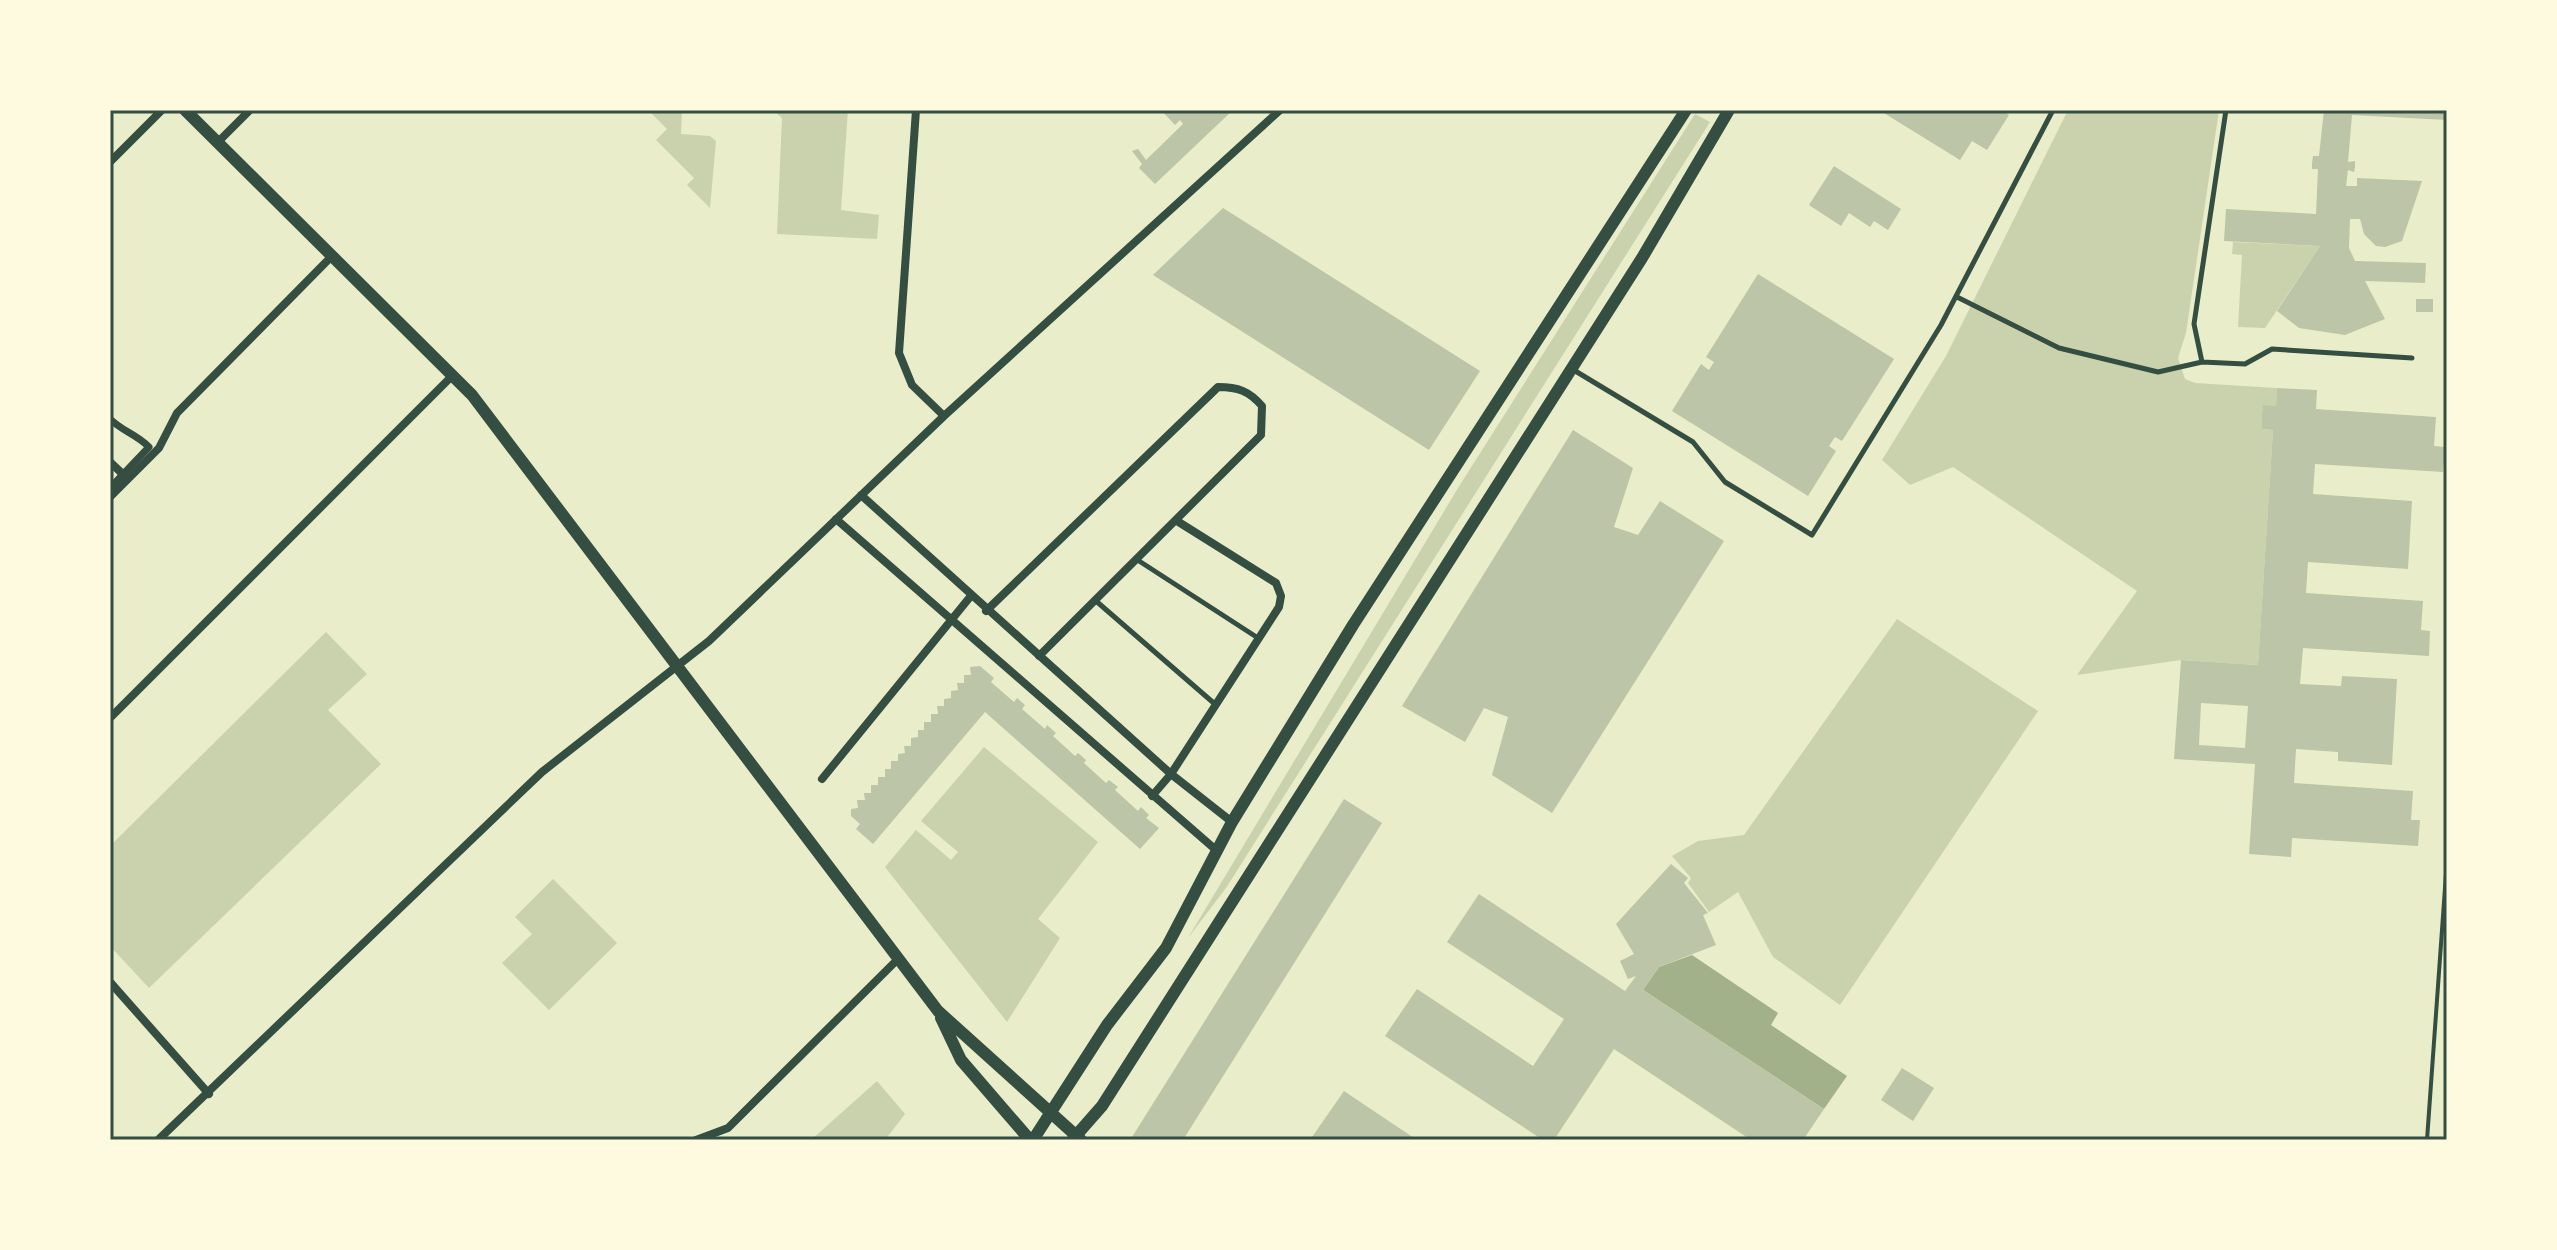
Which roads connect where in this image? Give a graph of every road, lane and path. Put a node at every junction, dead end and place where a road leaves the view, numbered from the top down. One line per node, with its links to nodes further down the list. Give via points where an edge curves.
1 (162, 110): 11 (street)
2 (185, 110): 10 (street)
3 (250, 110): 10 (street)
4 (916, 110): 18 (street, via 899,353 912,385)
5 (1280, 110): 18 (street)
6 (1686, 110): 40 (street, via 1450,472)
7 (1729, 110): 16 (street)
8 (2053, 110): 13 (lane)
9 (2226, 110): 15 (lane, via 2194,324)
10 (218, 142): 12 (street)
11 (110, 162)
12 (332, 256): 17 (street); 21 (street, via 177,413 159,448)
13 (1957, 297): 15 (lane, via 2059,348 2115,363 2158,372); 16 (lane, via 1812,535 1725,482 1693,442)
14 (2412, 358): 15 (lane, via 2272,349 2245,364)
15 (2202, 362)
16 (1571, 368): 48 (street)
17 (453, 375): 34 (street); 36 (street)
18 (944, 416): 23 (street)
19 (110, 419): 21 (street, via 149,447)
20 (110, 462): 21 (street)
21 (125, 477): 22 (street); 24 (street)
22 (110, 488)
23 (861, 495): 25 (street); 28 (street)
24 (110, 497)
25 (836, 519): 31 (street); 34 (street)
26 (1177, 521): 27 (street); 30 (street, via 1261,435 1262,406 1252,395 1236,387 1218,387); 32 (street, via 1276,583 1279,607)
27 (1136, 559): 29 (street); 32 (lane)
28 (970, 597): 30 (street); 31 (street)
29 (1096, 601): 33 (street); 35 (lane)
30 (986, 611): 33 (street)
31 (951, 620): 38 (street); 39 (street)
32 (1259, 638): 35 (street)
33 (1039, 656): 37 (street)
34 (677, 666): 43 (street); 46 (street, via 542,772)
35 (1216, 705): 37 (street)
36 (110, 718)
37 (1171, 774): 39 (street); 40 (street)
38 (822, 779)
39 (1152, 796): 41 (street)
40 (1232, 822): 41 (street)
41 (1216, 850): 47 (street, via 1166,948)
42 (2447, 860): 52 (path)
43 (898, 959): 45 (street); 50 (street, via 728,1128)
44 (110, 982): 46 (street)
45 (938, 1011): 47 (street); 51 (street, via 961,1060)
46 (209, 1094): 49 (street)
47 (1050, 1111): 48 (street); 51 (street)
48 (1077, 1138)
49 (158, 1140)
50 (696, 1140)
51 (1032, 1140)
52 (2427, 1140)

